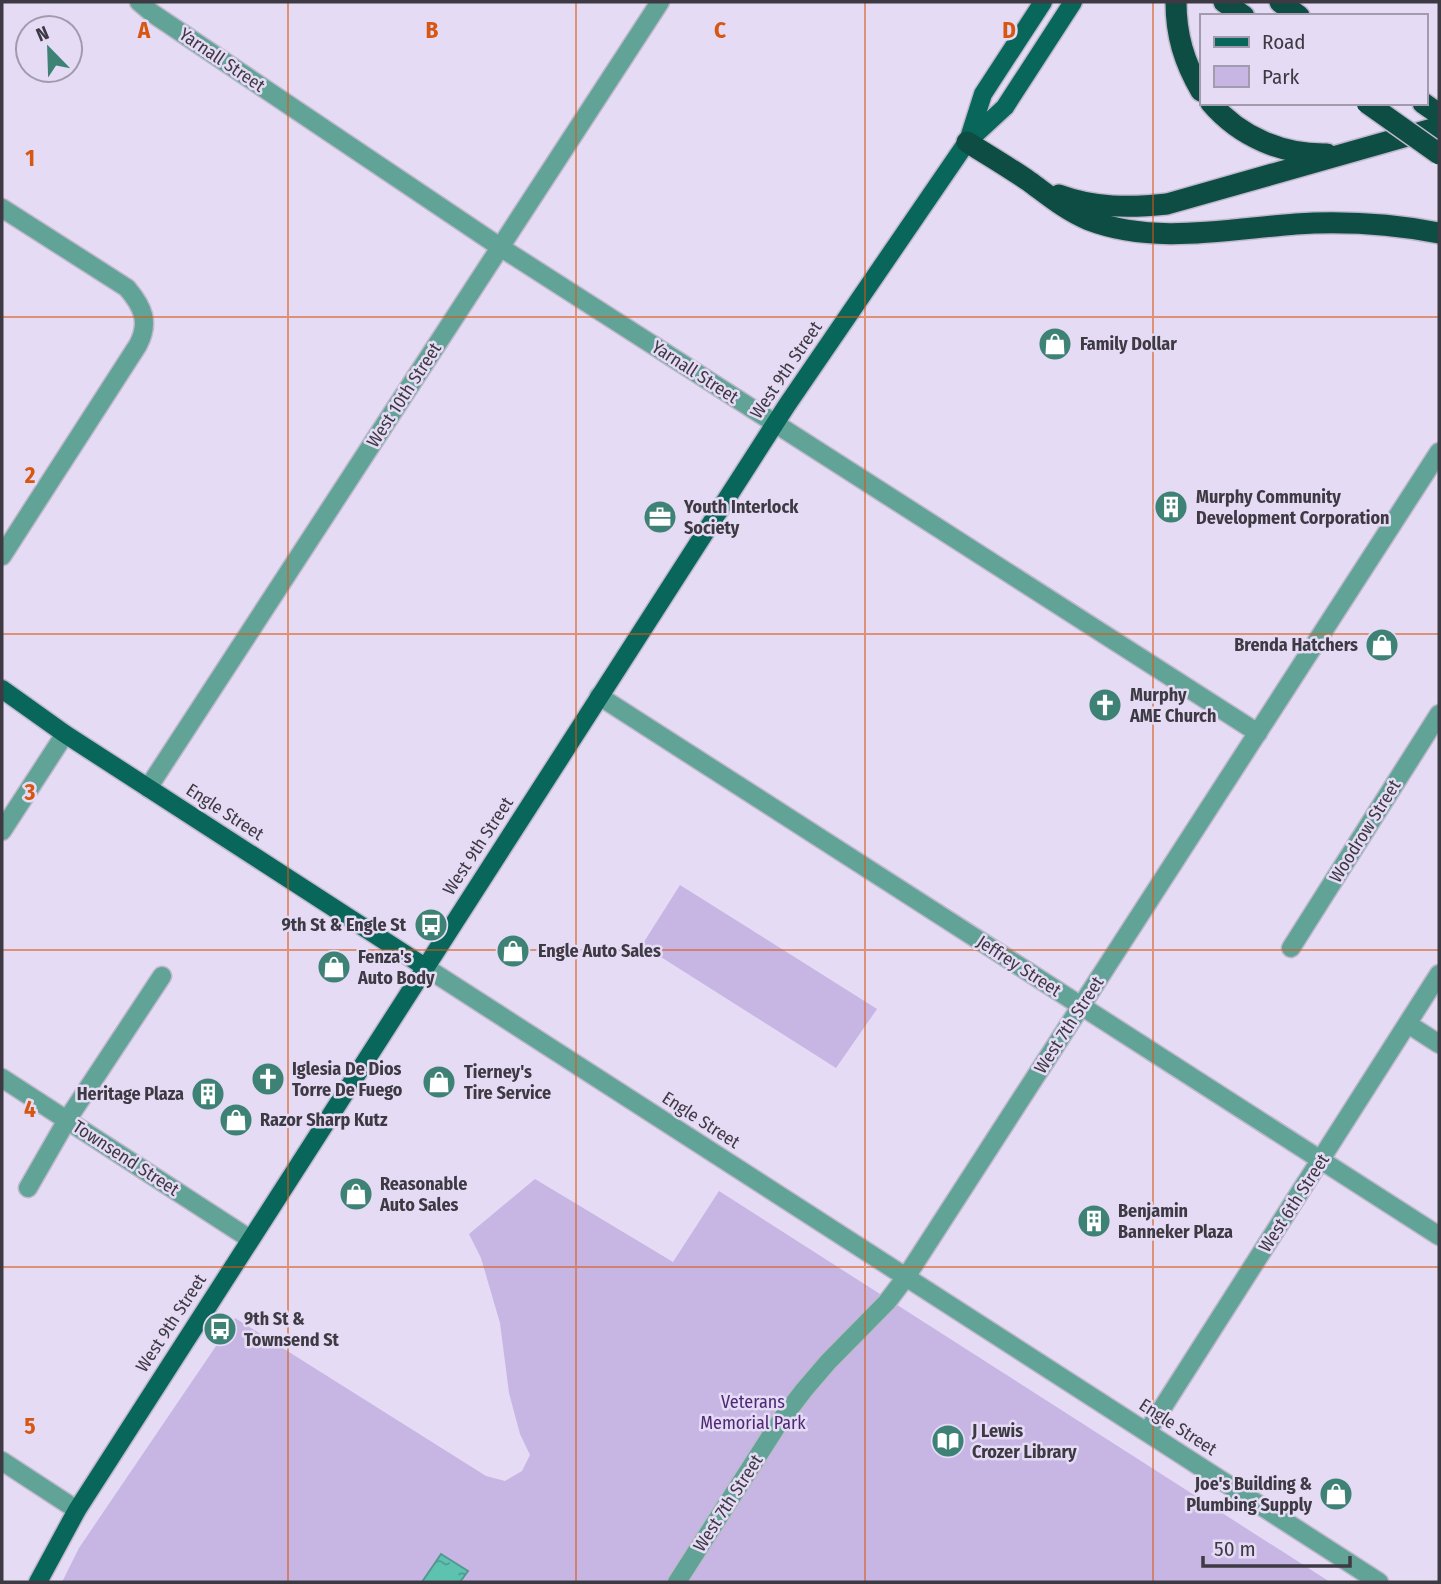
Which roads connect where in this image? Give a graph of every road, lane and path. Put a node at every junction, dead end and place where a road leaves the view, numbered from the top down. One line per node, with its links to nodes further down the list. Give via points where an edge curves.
1 (139, 2): 20 (street, Yarnall Street)
2 (660, 2): 20 (street, West 10th Street)
3 (1043, 2): 14 (main road, West 9th Street, via 984,94)
4 (1073, 2): 14 (main road, West 9th Street, via 1004,107)
5 (1176, 2): 10 (highway, via 1179,40)
6 (1224, 2): 8 (highway)
7 (1280, 2): 9 (highway)
8 (1241, 14)
9 (1296, 14)
10 (1200, 89)
11 (1213, 105): 15 (highway, via 1244,132 1278,148)
12 (1370, 105): 16 (highway, bridge)
13 (1439, 127): 15 (highway)
14 (967, 142): 17 (highway); 21 (main road, West 9th Street)
15 (1347, 154): 17 (highway, via 1145,207 1085,202)
16 (1439, 154)
17 (1028, 181): 19 (highway, via 1088,220 1132,231 1188,233 1329,223 1391,225)
18 (2, 208): 23 (street, via 127,288 142,311 144,328 138,345)
19 (1439, 233)
20 (500, 247): 21 (street, Yarnall Street); 29 (street, West 10th Street)
21 (775, 424): 25 (main road, West 9th Street); 27 (street, Yarnall Street)
22 (1439, 452): 27 (street, West 7th Street)
23 (2, 556)
24 (2, 690): 28 (main road, Engle Street)
25 (599, 696): 32 (main road, West 9th Street); 35 (street, Jeffrey Street)
26 (1439, 714): 31 (street, Woodrow Street)
27 (1258, 733): 35 (street, West 7th Street)
28 (65, 734): 29 (main road, Engle Street); 30 (street)
29 (148, 788): 32 (main road, Engle Street)
30 (2, 831)
31 (1291, 948)
32 (425, 967): 43 (main road, West 9th Street); 44 (street, Engle Street)
33 (1439, 974): 36 (street, West 6th Street)
34 (162, 976): 39 (street)
35 (1081, 1006): 40 (street, Jeffrey Street); 44 (street, West 7th Street)
36 (1408, 1024): 37 (street); 40 (street, West 6th Street)
37 (1439, 1044)
38 (2, 1078): 39 (street, Townsend Street)
39 (67, 1120): 41 (street); 43 (street, Townsend Street)
40 (1321, 1160): 42 (street, Jeffrey Street); 45 (street, West 6th Street)
41 (28, 1188)
42 (1439, 1236)
43 (250, 1239): 47 (main road, West 9th Street)
44 (906, 1277): 45 (street, Engle Street); 49 (street, West 7th Street, via 781,1420)
45 (1147, 1432): 50 (street, Engle Street)
46 (2, 1461): 47 (street)
47 (77, 1510): 48 (main road, West 9th Street)
48 (38, 1582)
49 (677, 1582)
50 (1380, 1582)

